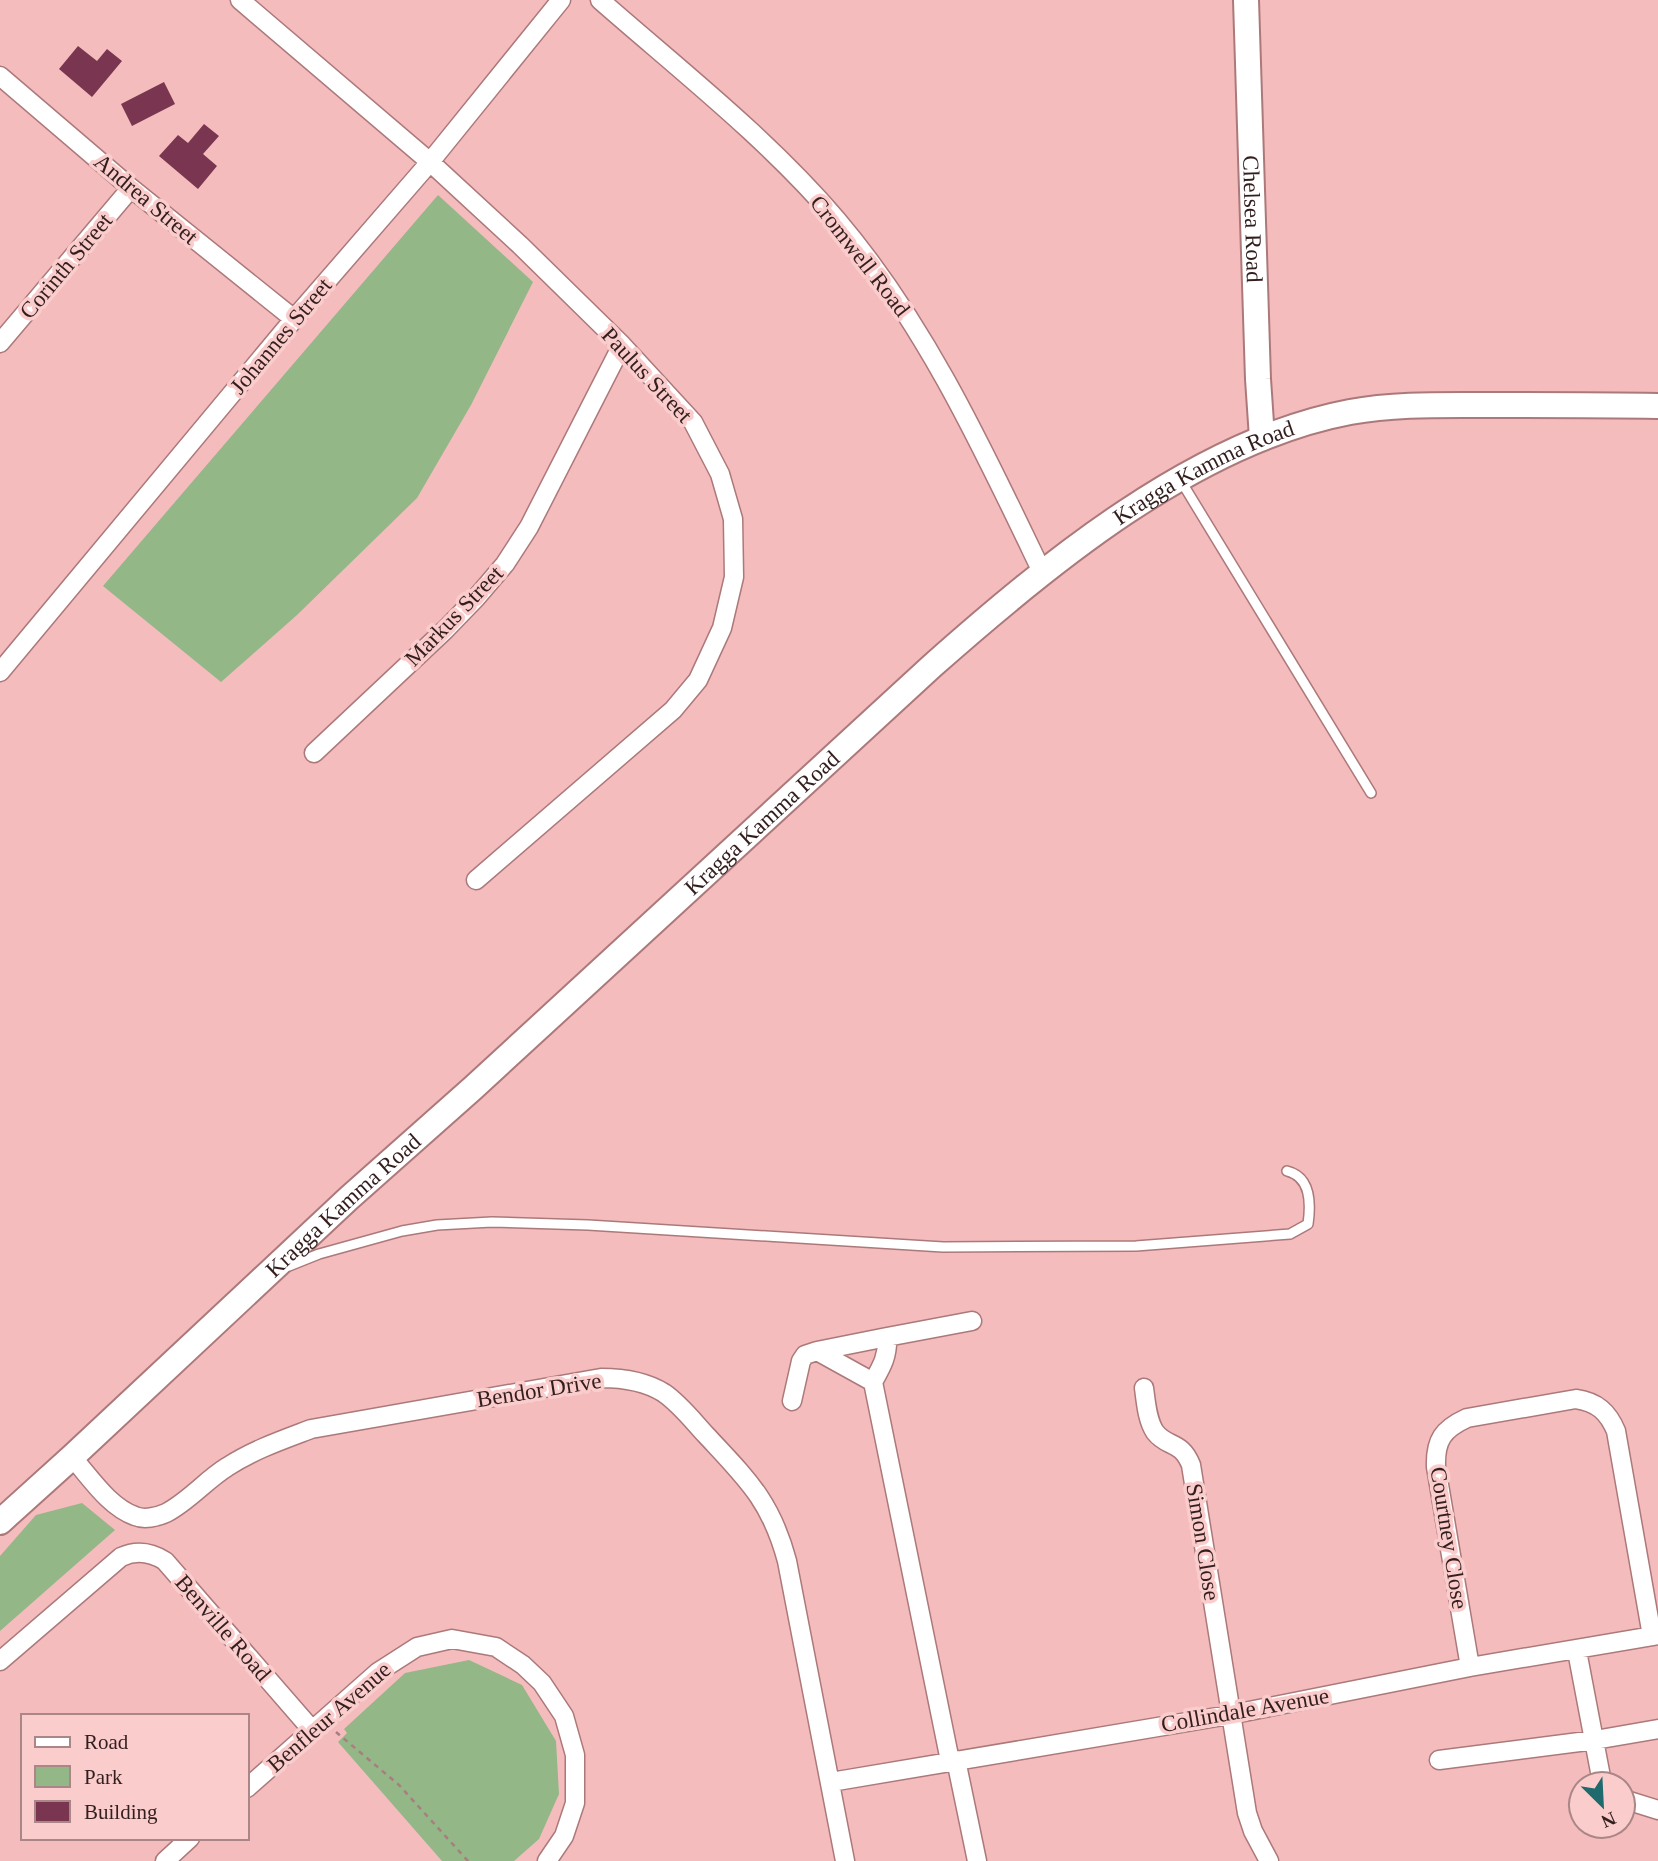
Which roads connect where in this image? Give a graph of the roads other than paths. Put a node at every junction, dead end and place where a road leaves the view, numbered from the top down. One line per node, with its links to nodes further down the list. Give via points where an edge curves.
1 (240, 0): 6 (street, Paulus Street)
2 (561, 0): 6 (street, Johannes Street)
3 (600, 0): 14 (street, Cromwell Road, via 775,154 837,220 946,377)
4 (1246, 0): 12 (main road, Chelsea Road)
5 (0, 76): 7 (street, Andrea Street)
6 (430, 162): 8 (street, Johannes Street); 10 (street, Paulus Street)
7 (131, 188): 8 (street, Andrea Street); 9 (street, Corinth Street)
8 (294, 319): 15 (street, Johannes Street)
9 (0, 343)
10 (622, 345): 16 (street, Markus Street, via 529,527 505,564 445,630); 18 (street, Paulus Street, via 693,422 720,474 733,519 734,554 734,577 722,628 698,680 673,710)
11 (1658, 407): 12 (main road, Kragga Kamma Road, via 1380,408 1320,418)
12 (1262, 438): 13 (main road, Kragga Kamma Road)
13 (1181, 479): 14 (main road, Kragga Kamma Road); 17 (lane)
14 (1042, 572): 20 (main road, Kragga Kamma Road, via 922,675)
15 (0, 672)
16 (314, 753)
17 (1371, 793)
18 (476, 880)
19 (1287, 1171): 20 (lane, via 1302,1178 1310,1211 1308,1224 1290,1234 1136,1246 943,1247 492,1222 390,1234 318,1254)
20 (260, 1281): 27 (main road, Kragga Kamma Road)
21 (972, 1321): 22 (street)
22 (887, 1337): 23 (street); 24 (street, via 885,1362)
23 (817, 1351): 24 (street); 26 (street, via 801,1361)
24 (873, 1382): 37 (street)
25 (1143, 1388): 33 (street, Simon Close, via 1155,1432 1186,1453 1191,1465)
26 (792, 1401)
27 (72, 1457): 28 (main road, Kragga Kamma Road); 40 (street, Bendor Drive, via 112,1502 137,1518 148,1518 166,1513 242,1458 311,1429 601,1378 649,1386 663,1392 704,1432 752,1485 774,1522 787,1561)
28 (0, 1521)
29 (1655, 1635): 30 (street, Collindale Avenue); 32 (street, Courtney Close, via 1616,1431 1602,1409 1576,1399 1467,1418 1452,1425 1435,1451)
30 (1577, 1651): 32 (street, Collindale Avenue); 36 (street)
31 (0, 1661): 34 (street, Benville Road, via 121,1557 144,1553 165,1561)
32 (1471, 1667): 33 (street, Collindale Avenue)
33 (1229, 1714): 37 (street, Collindale Avenue); 49 (street, Simon Close, via 1247,1813)
34 (318, 1726): 41 (street, Benfleur Avenue); 46 (street, Benfleur Avenue, via 378,1672 417,1647 452,1639 496,1647 541,1683 564,1716 575,1755 575,1802 564,1836)
35 (1658, 1729): 36 (street)
36 (1595, 1740): 38 (street); 39 (street)
37 (953, 1760): 40 (street, Collindale Avenue); 48 (street)
38 (1439, 1760)
39 (1600, 1770)
40 (831, 1782): 47 (street, Bendor Drive)
41 (248, 1787)
42 (1637, 1803): 43 (street)
43 (1658, 1810)
44 (188, 1840): 45 (street)
45 (164, 1861)
46 (547, 1861)
47 (845, 1861)
48 (977, 1861)
49 (1269, 1861)

